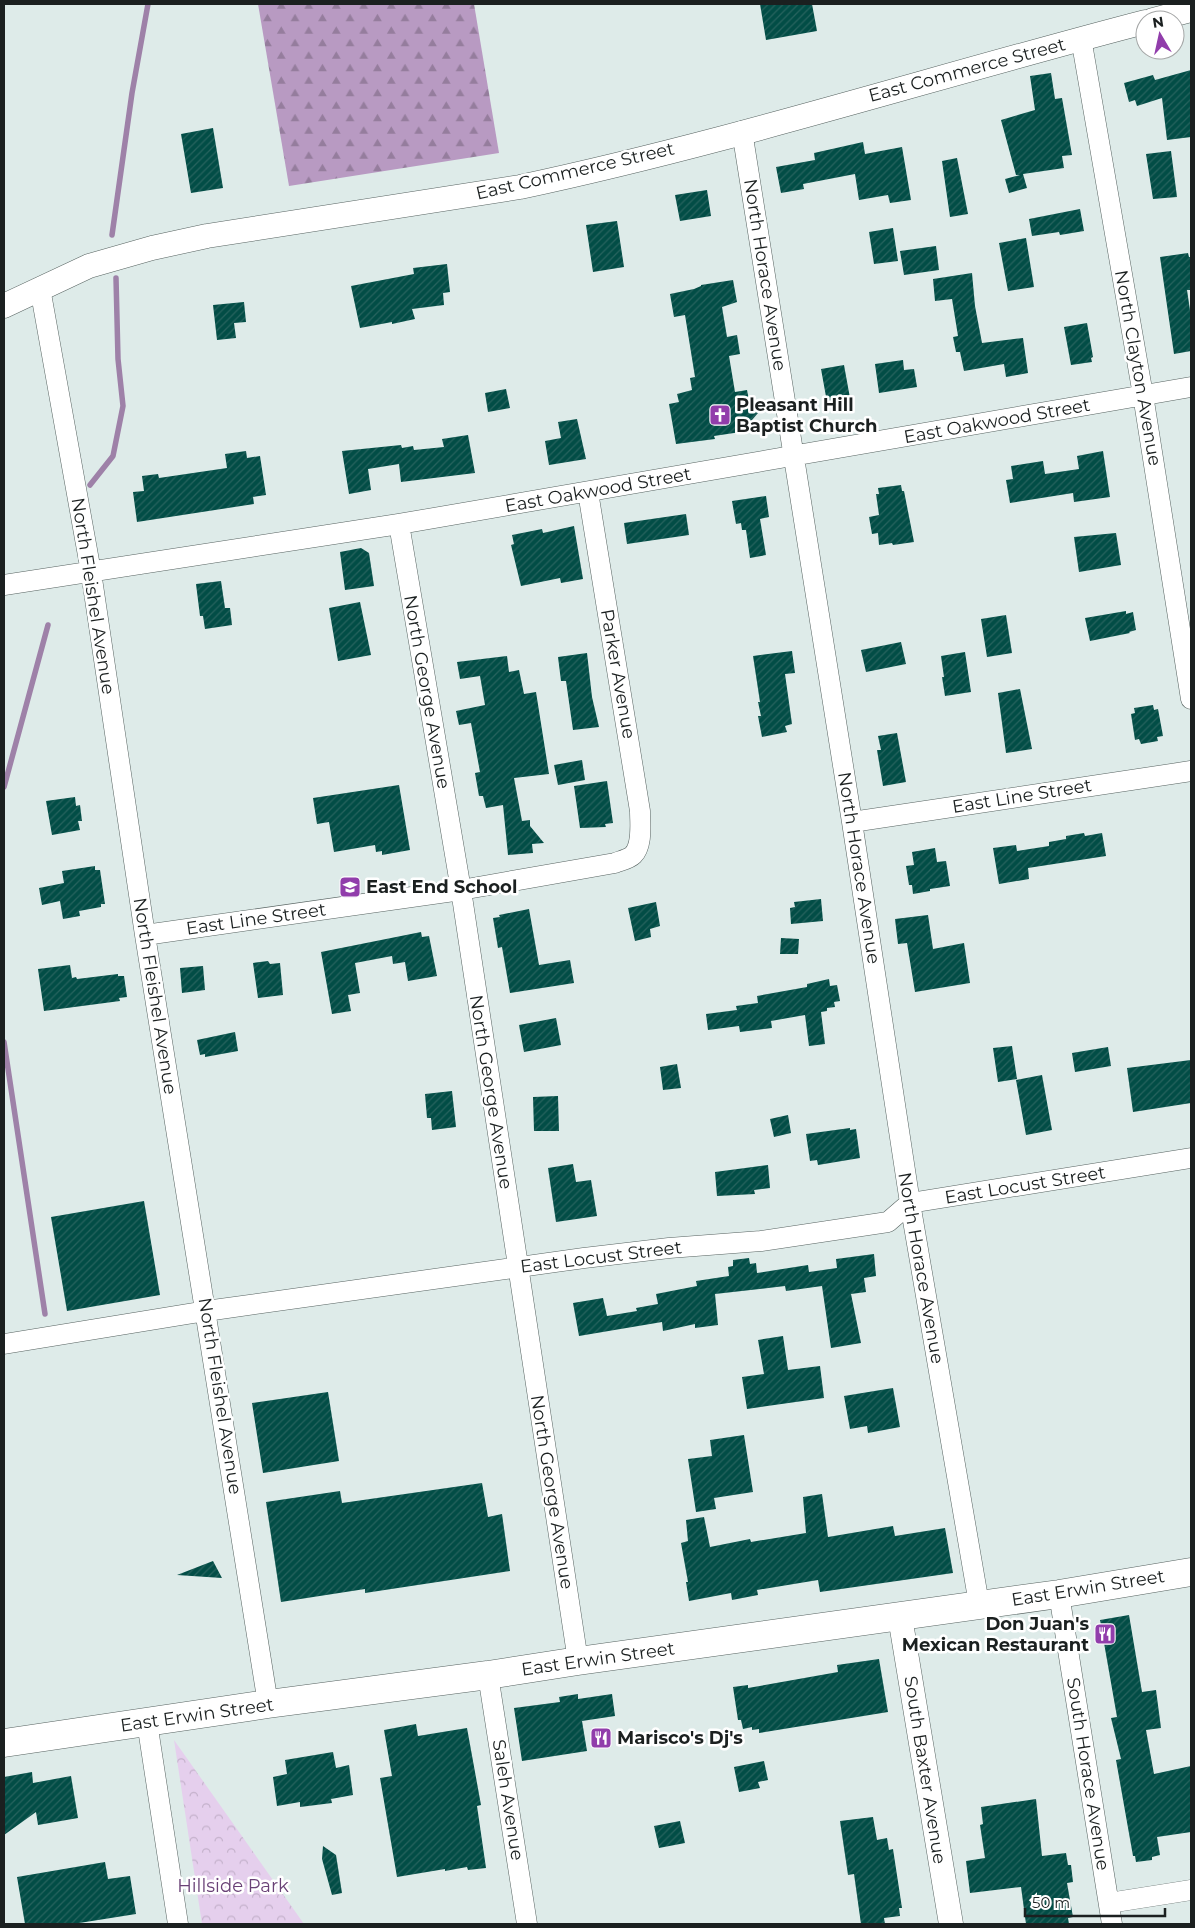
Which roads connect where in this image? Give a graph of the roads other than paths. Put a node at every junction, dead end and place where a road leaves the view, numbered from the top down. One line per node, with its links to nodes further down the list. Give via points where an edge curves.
1 (1135, 24): 2 (street, East Commerce Street)
2 (1081, 38): 3 (street, East Commerce Street); 7 (street, North Clayton Avenue)
3 (742, 131): 4 (street, East Commerce Street, via 520,187 152,248 89,266); 8 (street, North Horace Avenue)
4 (40, 288): 5 (street, East Commerce Street); 11 (street, North Fleishel Avenue)
5 (4, 304)
6 (1191, 387): 7 (street, East Oakwood Street)
7 (1143, 395): 8 (street, East Oakwood Street); 13 (street, North Clayton Avenue)
8 (794, 457): 9 (street, East Oakwood Street); 15 (street, North Horace Avenue)
9 (588, 492): 10 (street, East Oakwood Street); 16 (street, Parker Avenue, via 640,811 637,848)
10 (399, 524): 11 (street, East Oakwood Street); 17 (street, North George Avenue)
11 (91, 572): 12 (street, East Oakwood Street); 18 (street, North Fleishel Avenue)
12 (4, 585)
13 (1191, 699)
14 (1191, 771): 15 (street, East Line Street)
15 (852, 822): 20 (street, North Horace Avenue)
16 (632, 856): 17 (street, East Line Street, via 615,863)
17 (461, 890): 18 (street, East Line Street); 21 (street, North George Avenue)
18 (145, 934): 22 (street, North Fleishel Avenue)
19 (1191, 1158): 20 (street, East Locust Street)
20 (910, 1203): 21 (street, East Locust Street, via 888,1222 761,1241 669,1248); 26 (street, North Horace Avenue)
21 (518, 1267): 22 (street, East Locust Street); 28 (street, North George Avenue)
22 (206, 1311): 23 (street, East Locust Street); 30 (street, North Fleishel Avenue)
23 (4, 1344)
24 (1191, 1572): 25 (main road, East Erwin Street)
25 (1059, 1594): 26 (main road, East Erwin Street); 34 (street, South Horace Avenue)
26 (979, 1604): 27 (main road, East Erwin Street)
27 (900, 1617): 28 (main road, East Erwin Street); 37 (street, South Baxter Avenue)
28 (578, 1661): 29 (main road, East Erwin Street)
29 (488, 1676): 30 (main road, East Erwin Street); 36 (street, Saleh Avenue)
30 (268, 1704): 31 (main road, East Erwin Street)
31 (147, 1722): 32 (main road, East Erwin Street); 35 (street)
32 (4, 1743)
33 (1191, 1890): 34 (street)
34 (1109, 1903): 38 (street, South Horace Avenue)
35 (178, 1924)
36 (527, 1924)
37 (951, 1924)
38 (1112, 1924)

